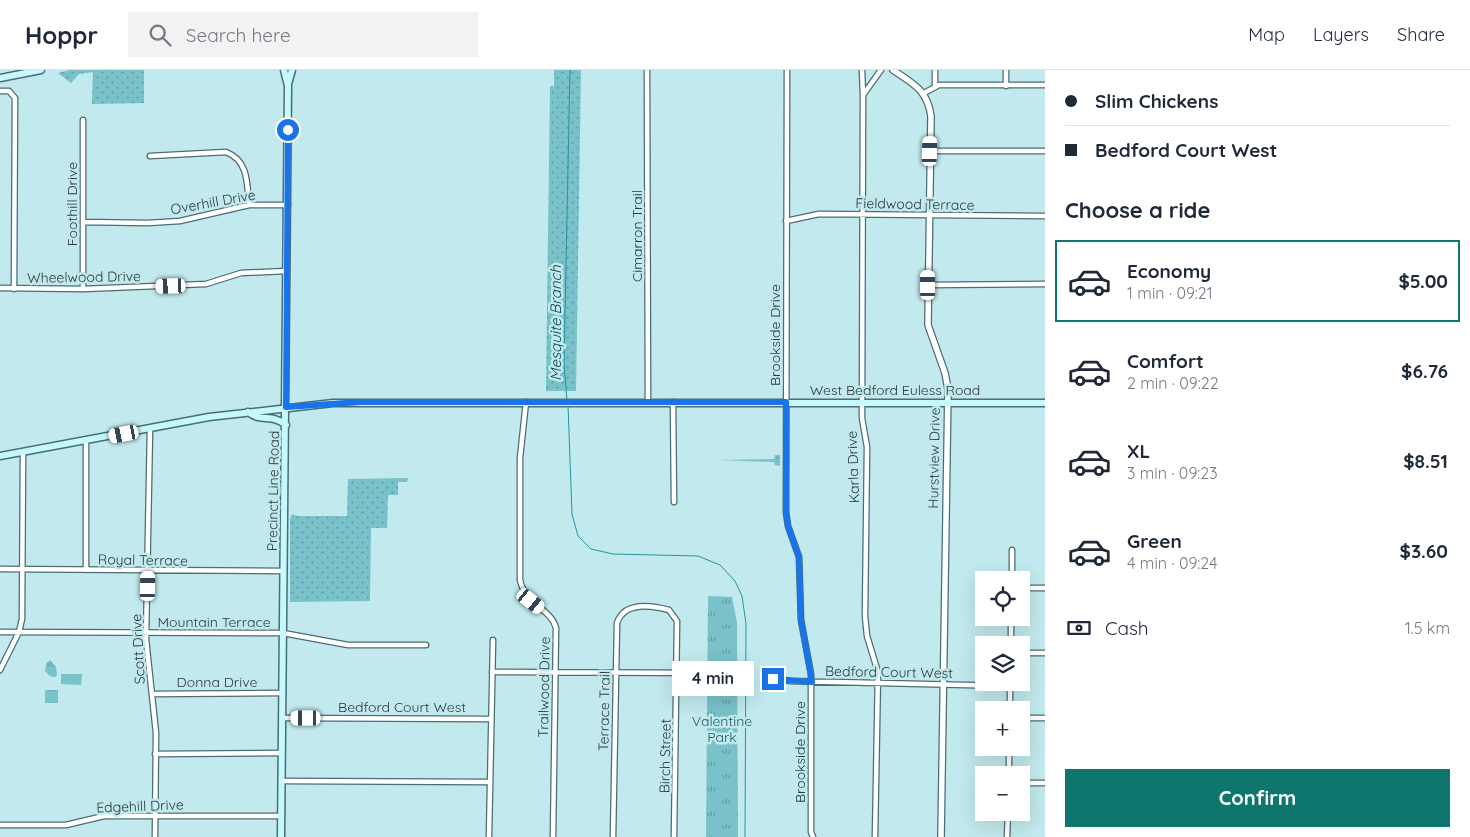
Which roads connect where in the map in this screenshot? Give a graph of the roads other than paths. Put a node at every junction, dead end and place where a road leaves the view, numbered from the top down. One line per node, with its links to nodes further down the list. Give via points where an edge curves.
1 (41, 70): 11 (main road)
2 (284, 70): 14 (main road, Precinct Line Road)
3 (292, 70): 14 (main road, Precinct Line Road)
4 (647, 70): 37 (street, Cimarron Trail)
5 (787, 70): 28 (street, Brookside Drive)
6 (862, 70): 18 (street, Karla Drive)
7 (881, 70): 18 (street)
8 (893, 70): 17 (street)
9 (935, 70): 12 (street)
10 (1006, 70): 15 (street)
11 (0, 78)
12 (935, 85): 15 (street); 17 (street)
13 (1045, 85): 15 (street)
14 (288, 86): 24 (main road, Precinct Line Road)
15 (1006, 86)
16 (0, 91): 34 (street, via 12,93 15,100)
17 (924, 93): 20 (street, Hurstview Drive, via 931,116)
18 (863, 95): 25 (street, Karla Drive)
19 (83, 120): 29 (street, Foothill Drive)
20 (930, 151): 21 (street); 26 (street, Hurstview Drive)
21 (1045, 151)
22 (150, 156): 23 (street, via 226,152 234,155 244,166)
23 (249, 205): 24 (street, Overhill Drive); 29 (street, Overhill Drive, via 180,221)
24 (288, 205): 30 (main road, Precinct Line Road)
25 (862, 215): 26 (street, Fieldwood Terrace); 28 (street, Fieldwood Terrace, via 809,215); 40 (street, Karla Drive)
26 (928, 216): 27 (street, Fieldwood Terrace); 32 (street, Hurstview Drive)
27 (1045, 216)
28 (786, 220): 39 (street, Brookside Drive)
29 (83, 222): 35 (street, Foothill Drive)
30 (287, 270): 35 (street, Wheelwood Drive, via 241,273 206,284); 43 (main road, Precinct Line Road)
31 (1045, 284): 32 (street)
32 (928, 285): 41 (street, Hurstview Drive, via 928,325 947,380)
33 (0, 288): 34 (street, Wheelwood Drive)
34 (14, 288): 35 (street, Wheelwood Drive)
35 (83, 289)
36 (526, 402): 37 (main road, West Bedford Euless Road); 43 (main road, West Bedford Euless Road, via 361,402); 71 (street, Trailwood Drive, via 520,458 520,580 525,595 555,623)
37 (648, 402): 38 (main road, West Bedford Euless Road)
38 (673, 402): 39 (main road, West Bedford Euless Road); 50 (street)
39 (786, 402): 40 (main road, West Bedford Euless Road); 76 (street, Brookside Drive, via 786,512 799,557 801,620)
40 (862, 402): 41 (main road, West Bedford Euless Road); 77 (street, Karla Drive, via 866,447 865,625)
41 (947, 402): 42 (main road, West Bedford Euless Road); 78 (street, Hurstview Drive)
42 (1045, 403)
43 (286, 407): 44 (main road, West Bedford Euless Road); 45 (main road, Precinct Line Road)
44 (248, 412): 45 (main road, via 256,418 277,418); 46 (main road, West Bedford Euless Road)
45 (286, 425): 57 (main road, Precinct Line Road)
46 (150, 429): 47 (main road, West Bedford Euless Road); 55 (street, Scott Drive)
47 (86, 441): 48 (main road, West Bedford Euless Road); 54 (street)
48 (23, 454): 49 (main road, West Bedford Euless Road); 53 (street)
49 (0, 456)
50 (674, 502)
51 (1012, 550): 56 (street)
52 (0, 569): 53 (street, Royal Terrace)
53 (23, 570): 54 (street, Royal Terrace); 62 (street)
54 (86, 570): 55 (street, Royal Terrace)
55 (148, 571): 57 (street, Royal Terrace); 63 (street, Scott Drive)
56 (1012, 571)
57 (284, 572): 64 (main road, Precinct Line Road)
58 (1030, 588): 59 (street)
59 (1045, 588)
60 (647, 607): 72 (street, Terrace Trail, via 626,609 620,614); 73 (street, Birch Street, via 669,610 675,615)
61 (0, 632): 62 (street, Mountain Terrace)
62 (19, 632): 63 (street, Mountain Terrace); 69 (street)
63 (147, 633): 64 (street, Mountain Terrace); 81 (street, Scott Drive)
64 (283, 633): 66 (street, Mountain Terrace, via 348,645); 80 (main road, Precinct Line Road)
65 (493, 640): 70 (street)
66 (426, 646)
67 (1030, 653): 68 (street)
68 (1045, 653)
69 (0, 670)
70 (492, 672): 71 (street); 85 (street)
71 (556, 672): 72 (street); 99 (street, Trailwood Drive)
72 (616, 673): 73 (street); 100 (street, Terrace Trail)
73 (677, 673): 74 (street); 101 (street, Birch Street)
74 (704, 673)
75 (769, 677): 76 (street, Bedford Court West)
76 (812, 682): 77 (street, Bedford Court West); 102 (street, Brookside Drive)
77 (878, 683): 78 (street, Bedford Court West); 103 (street, Karla Drive)
78 (942, 684): 79 (street, Bedford Court West); 104 (street, Hurstview Drive)
79 (975, 684)
80 (282, 693): 81 (street, Donna Drive); 82 (main road, Precinct Line Road)
81 (152, 694): 87 (street, Scott Drive)
82 (282, 718): 85 (street, Bedford Court West); 86 (main road, Precinct Line Road)
83 (1030, 718): 84 (street)
84 (1045, 718)
85 (491, 719): 89 (street)
86 (282, 753): 87 (street); 88 (main road, Precinct Line Road)
87 (155, 754): 92 (street, Scott Drive)
88 (281, 781): 89 (street); 93 (main road, Precinct Line Road)
89 (490, 782): 98 (street)
90 (1030, 783): 91 (street)
91 (1045, 783)
92 (155, 816): 93 (street, Edgehill Drive); 95 (street, Edgehill Drive, via 104,816 66,824); 96 (street, Scott Drive)
93 (281, 816): 97 (main road, Precinct Line Road)
94 (1008, 821): 105 (street)
95 (0, 825)
96 (155, 837)
97 (281, 837)
98 (488, 837)
99 (553, 837)
100 (613, 837)
101 (674, 837)
102 (813, 837)
103 (875, 837)
104 (941, 837)
105 (1007, 837)

